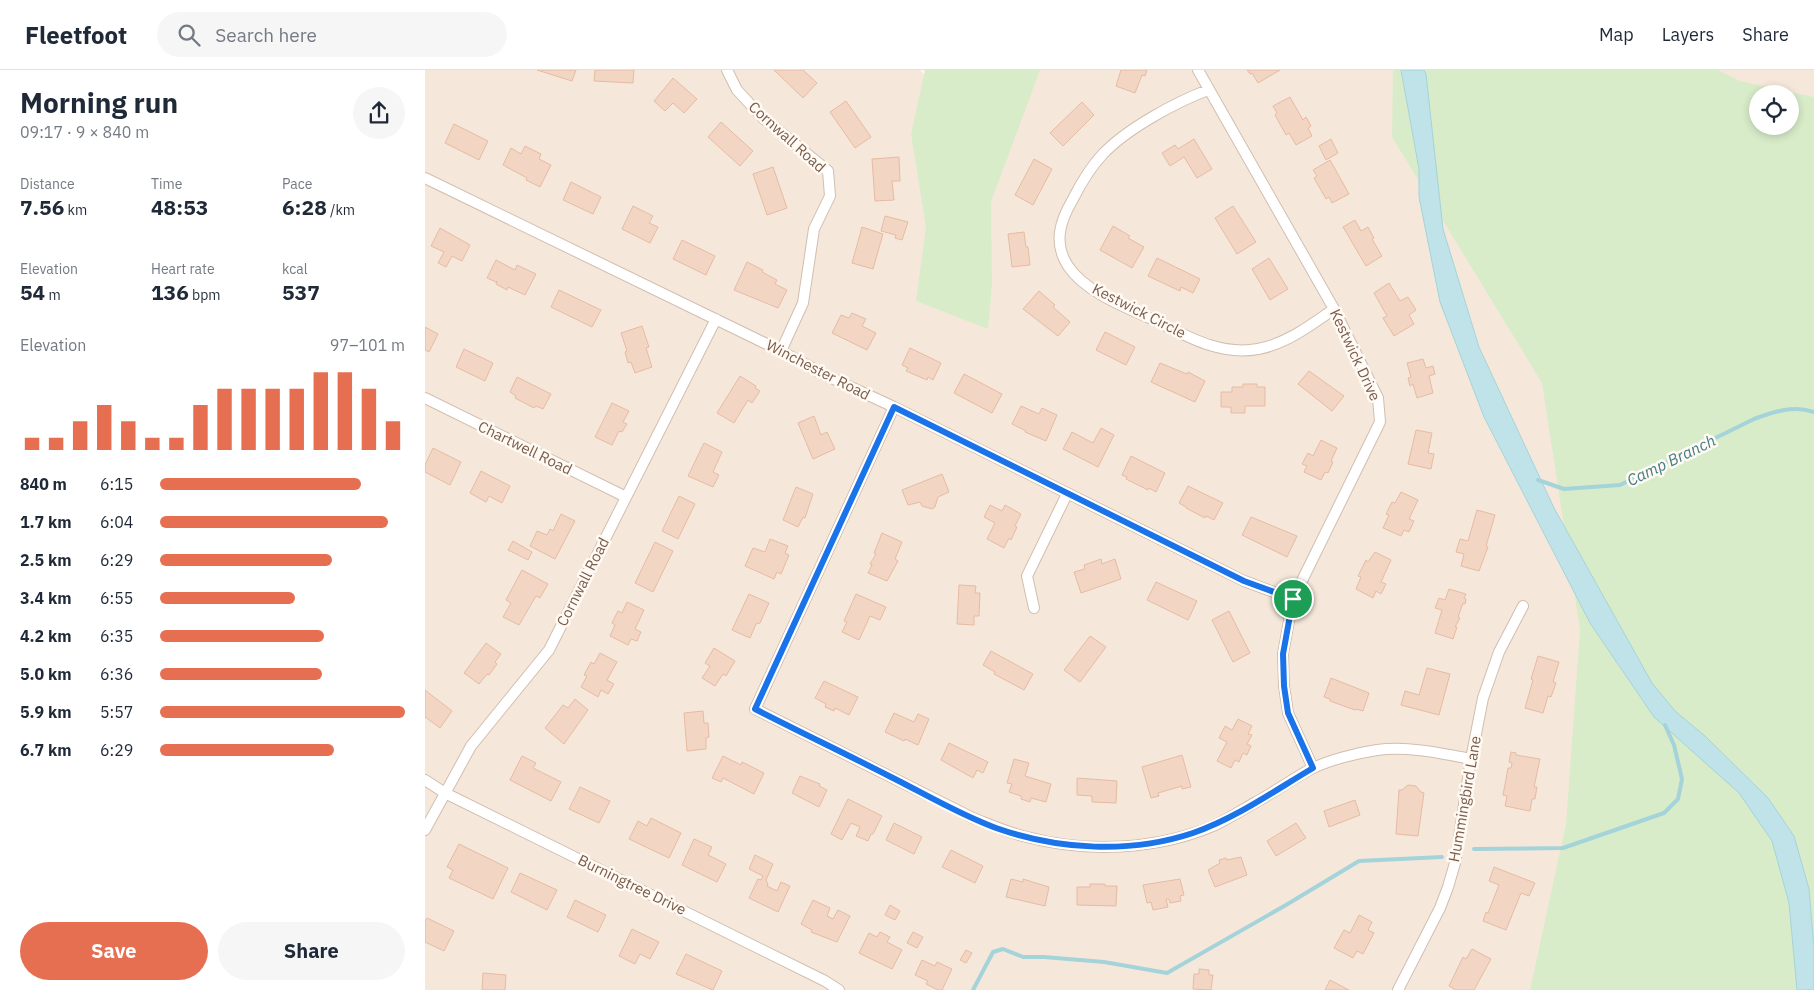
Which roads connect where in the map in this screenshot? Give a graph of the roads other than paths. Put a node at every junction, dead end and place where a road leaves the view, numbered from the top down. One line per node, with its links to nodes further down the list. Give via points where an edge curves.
1 (727, 70): 7 (street, Cornwall Road, via 737,90 763,118 828,171 831,196 814,229 803,303)
2 (1198, 70): 3 (street, Kestwick Drive)
3 (1208, 90): 5 (street, Kestwick Drive); 5 (street, Kestwick Circle, via 1140,125 1111,146 1092,168 1062,217 1059,243 1068,266 1076,276 1114,301 1207,346 1258,349 1281,342)
4 (425, 178): 6 (street, Winchester Road)
5 (1335, 309): 12 (street, Kestwick Drive, via 1378,398 1380,422)
6 (716, 319): 7 (street, Winchester Road); 11 (street, Cornwall Road)
7 (781, 351): 9 (street, Winchester Road)
8 (425, 398): 11 (street, Chartwell Road)
9 (894, 407): 10 (street, Winchester Road); 16 (street, via 755,709 973,818 1027,838 1060,844 1127,846 1192,833 1259,801)
10 (1067, 494): 12 (street, Winchester Road, via 1244,581); 14 (street, via 1027,576)
11 (626, 497): 18 (street, Cornwall Road, via 549,650 471,746)
12 (1293, 599): 16 (street, Kestwick Drive, via 1283,654 1284,686 1288,713)
13 (1523, 606): 15 (street, Hummingbird Lane, via 1499,652 1483,698)
14 (1035, 608)
15 (1471, 758): 16 (street, via 1417,750 1377,750); 21 (street, Hummingbird Lane, via 1455,863 1440,908)
16 (1313, 768)
17 (425, 780): 18 (street, Burningtree Drive)
18 (445, 793): 19 (street, Cornwall Road); 20 (street, Burningtree Drive)
19 (425, 830)
20 (838, 990)
21 (1398, 990)

